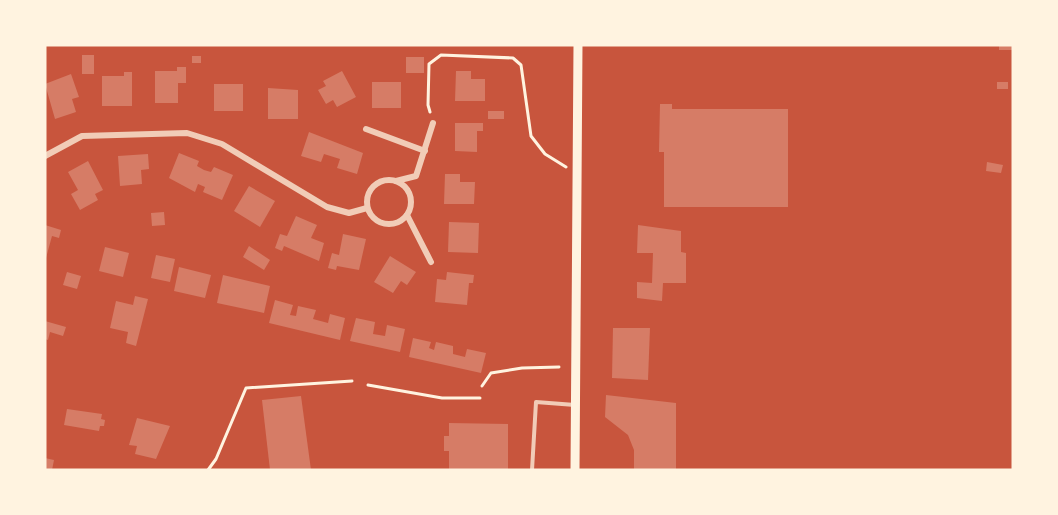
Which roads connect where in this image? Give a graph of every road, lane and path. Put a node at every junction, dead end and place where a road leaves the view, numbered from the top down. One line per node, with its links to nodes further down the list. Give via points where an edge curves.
1 (578, 45): 6 (main road)
2 (433, 123): 4 (street); 6 (path, via 428,105 429,63 441,55 513,58 521,65 531,135 545,154)
3 (366, 129): 4 (street)
4 (425, 151): 7 (street, via 416,176)
5 (45, 156): 8 (street, via 82,136 187,133 222,144 327,207 349,213)
6 (578, 174): 16 (main road)
7 (396, 181): 8 (street, via 376,184 368,194); 9 (street, via 410,195)
8 (367, 208): 9 (street, via 375,219 389,224)
9 (407, 214): 10 (street)
10 (431, 262)
11 (559, 367): 14 (path, via 491,373)
12 (352, 381): 17 (path, via 246,388)
13 (368, 385): 15 (path, via 442,398)
14 (482, 386)
15 (480, 398)
16 (575, 405): 18 (lane, via 536,402); 19 (main road)
17 (208, 470)
18 (532, 470)
19 (575, 470)

